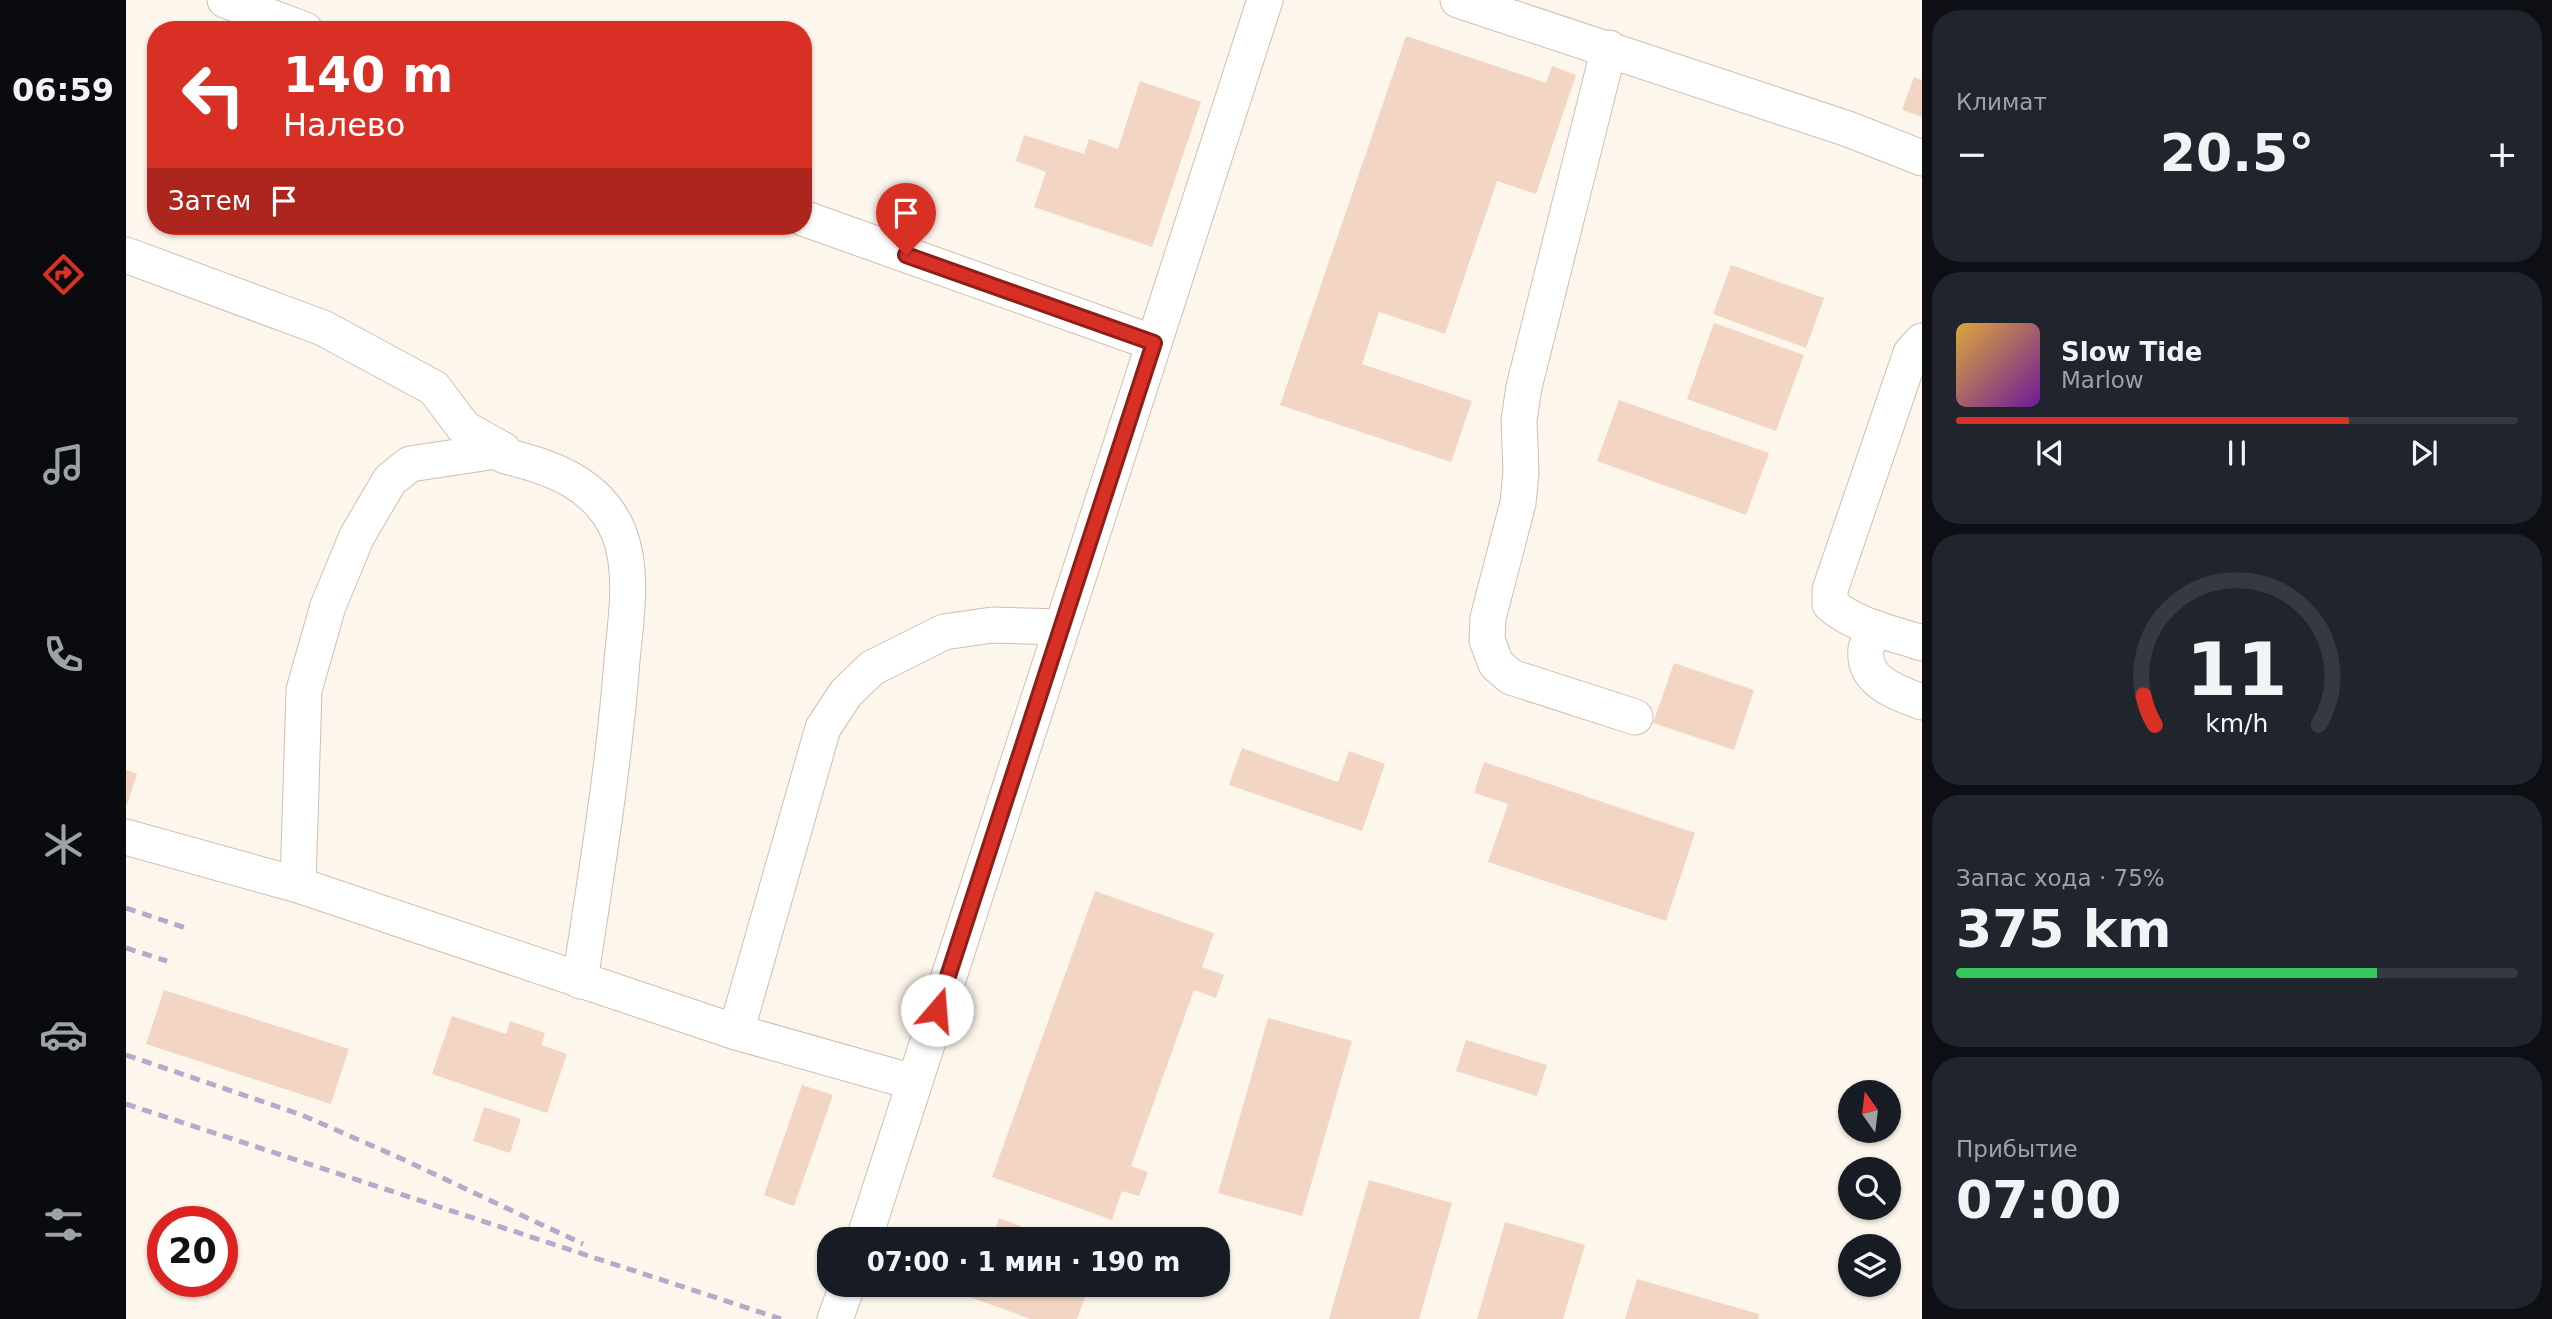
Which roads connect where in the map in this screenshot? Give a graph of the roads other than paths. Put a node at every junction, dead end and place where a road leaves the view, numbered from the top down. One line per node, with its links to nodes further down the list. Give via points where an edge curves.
1 (225, 0): 4 (lane)
2 (1265, 0): 10 (lane)
3 (1458, 0): 5 (lane)
4 (282, 21)
5 (1609, 48): 6 (lane); 16 (lane, via 1524,387 1518,503 1488,618 1487,640 1496,664 1511,677)
6 (1922, 158)
7 (812, 221): 10 (lane)
8 (126, 254): 11 (lane, via 323,328 434,388 464,428)
9 (1922, 341): 13 (lane, via 1911,353 1830,590 1830,604)
10 (1154, 343): 12 (lane)
11 (503, 450): 18 (lane, via 410,464 390,480 357,536 328,606 304,690); 19 (lane, via 505,456 542,464 570,477 586,491 608,513 626,563 615,746)
12 (1061, 626): 20 (lane, via 992,625 944,632 872,668 846,693 823,728); 21 (lane)
13 (1874, 628): 14 (lane); 15 (lane, via 1866,648 1872,672 1890,690)
14 (1922, 643)
15 (1922, 702)
16 (1635, 717)
17 (126, 837): 18 (lane)
18 (298, 885): 19 (lane)
19 (580, 981): 20 (lane)
20 (736, 1031): 21 (lane)
21 (913, 1082): 22 (lane)
22 (868, 1227)
23 (843, 1297): 24 (lane)
24 (835, 1319)

